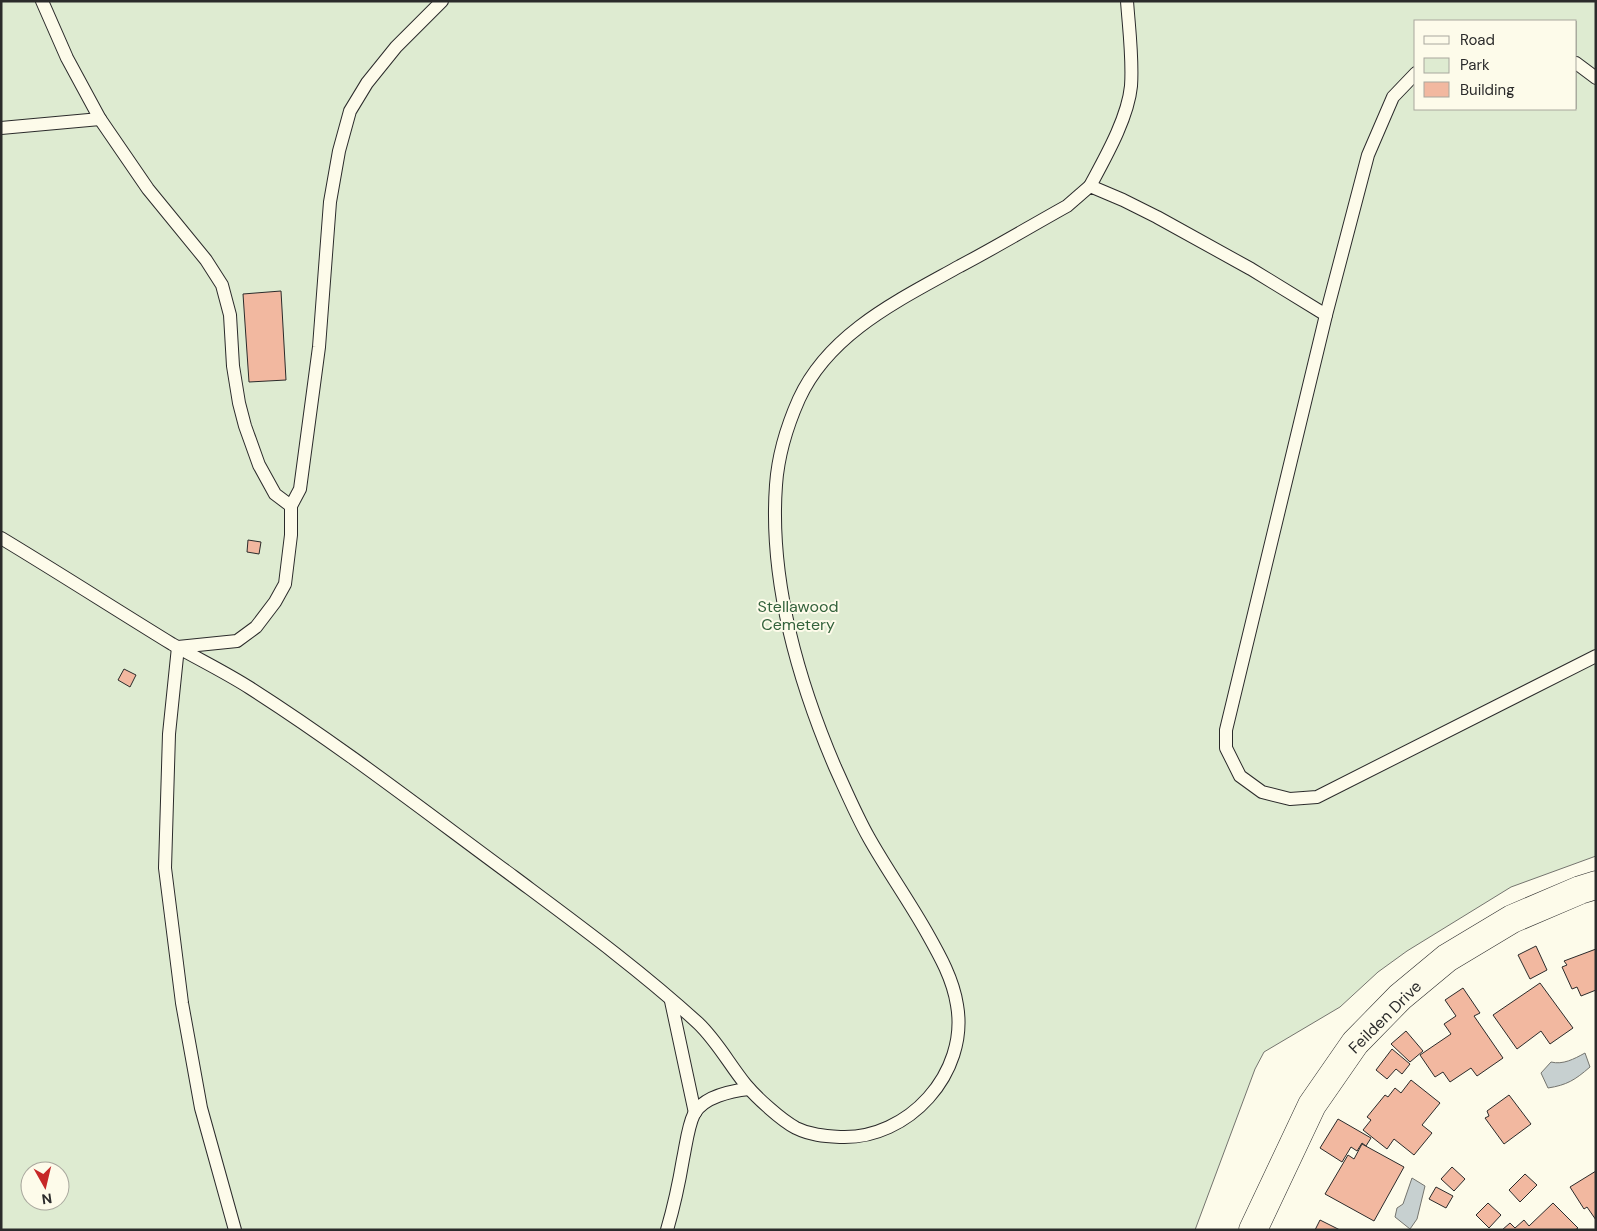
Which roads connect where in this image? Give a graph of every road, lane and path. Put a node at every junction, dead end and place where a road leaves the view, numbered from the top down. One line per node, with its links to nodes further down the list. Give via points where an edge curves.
1 (42, 1): 7 (lane, via 67,58)
2 (442, 1): 11 (lane, via 396,47 367,83 350,111 330,202 319,347 303,472 300,489)
3 (1127, 1): 9 (lane, via 1131,88 1124,116)
4 (1577, 63): 6 (lane)
5 (1414, 76): 10 (lane, via 1393,97 1368,155)
6 (1596, 78)
7 (100, 119): 8 (lane); 11 (lane, via 148,189 206,260 222,285 230,315 233,366 245,426 259,465 275,494)
8 (1, 128)
9 (1090, 186): 10 (lane, via 1157,217 1252,269); 17 (lane, via 1067,206 869,319 824,361 802,393 784,437 776,480 775,532 778,575 796,658 818,726 847,794 869,838 941,958 958,1007 959,1028 955,1051 943,1080 906,1119 876,1133 854,1138 806,1133 788,1124)
10 (1326, 315): 14 (lane, via 1226,730 1226,748 1240,776 1262,792 1290,799 1317,797)
11 (291, 506): 13 (lane, via 285,584 256,627 237,641)
12 (1, 538): 13 (lane)
13 (178, 647): 16 (lane, via 248,687 383,780 625,961); 19 (lane, via 169,734 165,868 182,1003 201,1108)
14 (1596, 656)
15 (1596, 885): 21 (street, Feilden Drive, via 1512,919 1447,958 1400,998 1355,1043 1312,1105)
16 (671, 1000): 17 (lane, via 702,1027); 18 (lane)
17 (748, 1089): 18 (lane, via 720,1095 707,1101)
18 (695, 1113): 20 (lane)
19 (235, 1230)
20 (667, 1230)
21 (1253, 1230)

